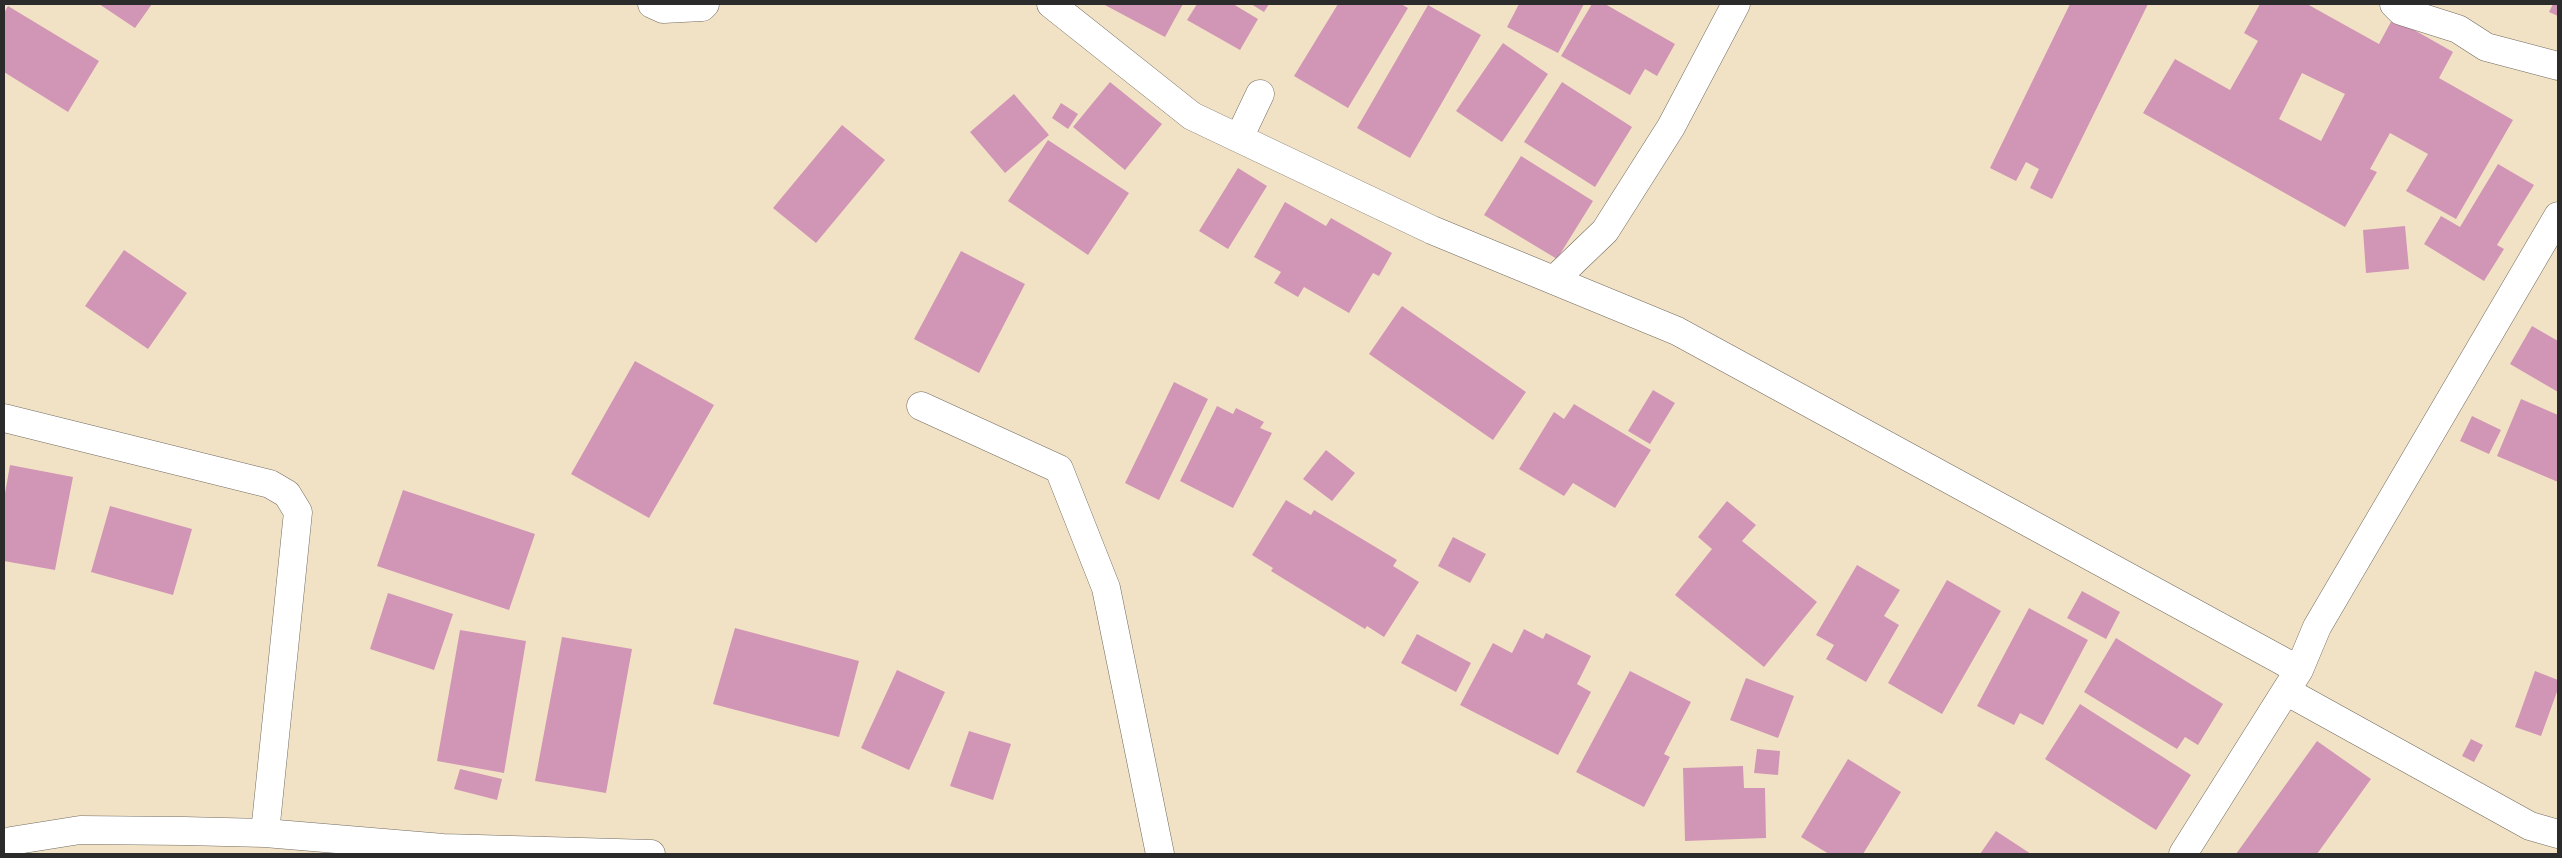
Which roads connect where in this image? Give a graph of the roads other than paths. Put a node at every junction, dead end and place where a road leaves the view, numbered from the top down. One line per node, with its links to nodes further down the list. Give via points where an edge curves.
1 (652, 4): 2 (street, via 663,8)
2 (705, 4)
3 (1051, 4): 8 (street, via 1192,116)
4 (1736, 4): 10 (street, via 1672,127 1605,231)
5 (2394, 4): 6 (street, via 2401,11 2458,29 2486,47)
6 (2558, 66)
7 (1260, 94): 8 (street)
8 (1239, 138): 10 (street, via 1432,230)
9 (2558, 216): 13 (street, via 2317,626)
10 (1554, 280): 13 (street, via 1677,331)
11 (921, 406): 18 (street, via 1060,469 1106,588)
12 (4, 418): 14 (street, via 270,484 287,494 298,512)
13 (2293, 680): 15 (street, via 2530,826); 19 (street)
14 (265, 833): 16 (street, via 80,830 11,841); 17 (street, via 443,848)
15 (2558, 834)
16 (4, 846)
17 (651, 854)
18 (1160, 854)
19 (2183, 854)

